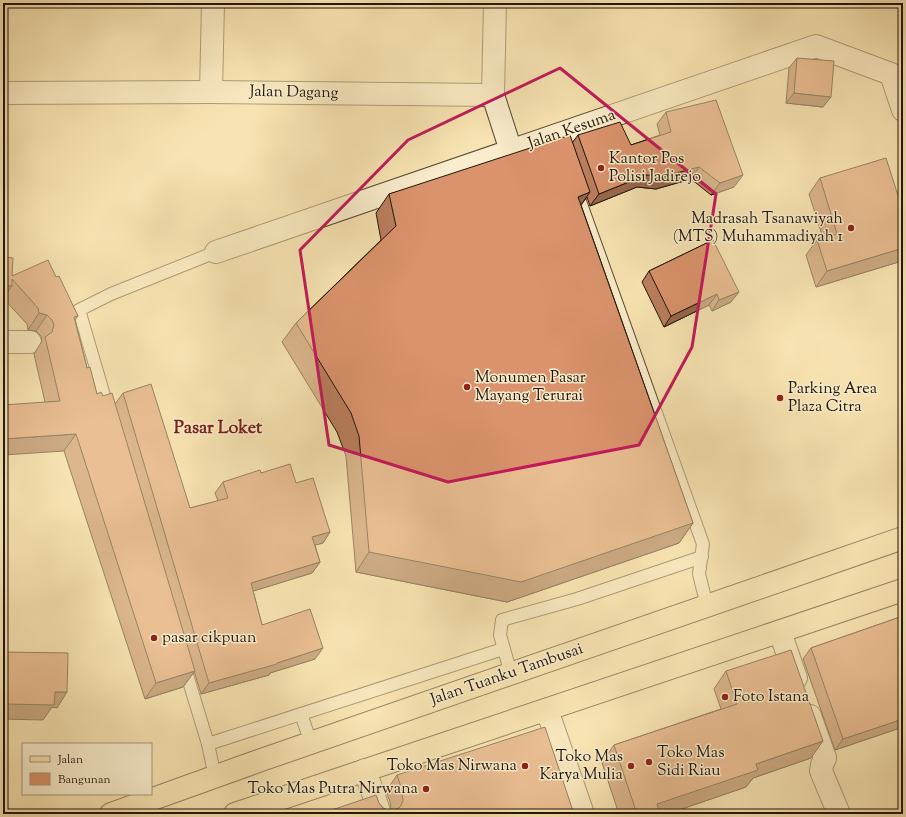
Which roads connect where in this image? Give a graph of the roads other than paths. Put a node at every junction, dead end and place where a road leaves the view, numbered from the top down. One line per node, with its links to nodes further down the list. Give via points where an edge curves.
1 (213, 3): 3 (street)
2 (495, 3): 5 (street)
3 (211, 92): 4 (street, Jalan Dagang); 5 (street, Jalan Dagang)
4 (3, 93)
5 (494, 95): 7 (street)
6 (903, 110): 7 (street, Jalan Kesuma, via 891,74 816,46 558,140)
7 (511, 151): 9 (street, Jalan Kesuma)
8 (573, 180): 14 (lane, via 703,544)
9 (216, 252): 12 (lane, via 111,294 79,310)
10 (3, 342): 11 (street)
11 (30, 342)
12 (110, 417)
13 (903, 538): 16 (main road, Jalan Tuanku Tambusai)
14 (702, 557): 16 (lane, via 699,574); 18 (lane, via 577,599 502,620 500,635)
15 (903, 590): 17 (main road)
16 (706, 606): 20 (main road, Jalan Tuanku Tambusai)
17 (780, 632): 21 (main road); 31 (street, via 825,758 821,771)
18 (503, 649): 20 (lane); 22 (lane)
19 (180, 652): 24 (lane)
20 (511, 674): 23 (main road, Jalan Tuanku Tambusai)
21 (547, 710): 25 (main road); 30 (street)
22 (301, 714): 23 (lane); 24 (lane)
23 (311, 743): 26 (main road, Jalan Tuanku Tambusai)
24 (208, 744): 26 (lane)
25 (365, 770): 28 (main road); 29 (street)
26 (215, 777): 27 (main road, Jalan Tuanku Tambusai)
27 (111, 814)
28 (235, 814)
29 (380, 814)
30 (582, 814)
31 (839, 814)

